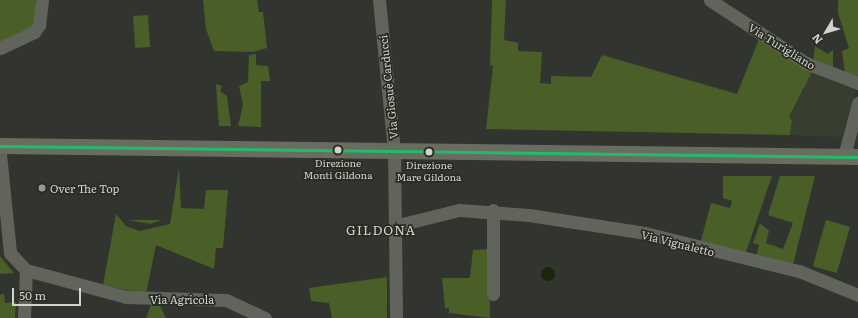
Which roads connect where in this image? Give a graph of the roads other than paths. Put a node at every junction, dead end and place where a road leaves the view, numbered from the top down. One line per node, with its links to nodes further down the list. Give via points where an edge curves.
1 (42, 0): 4 (street, via 39,25 34,32)
2 (379, 0): 8 (street, Via Giosuè Carducci)
3 (710, 0): 5 (street, Via Turigliano, via 806,63)
4 (0, 48)
5 (858, 84)
6 (858, 103): 10 (street)
7 (0, 146): 8 (main road)
8 (394, 150): 10 (main road); 12 (street, Via Giosuè Carducci)
9 (0, 154): 13 (street, via 10,253)
10 (851, 157)
11 (493, 210): 12 (street, Via Vignaletto, via 440,213); 14 (street); 15 (street, Via Vignaletto, via 645,233 799,271)
12 (394, 226): 18 (street, Via Giosuè Carducci)
13 (26, 270): 16 (street); 17 (street, Via Agricola, via 126,297 226,300)
14 (493, 294)
15 (858, 295)
16 (24, 318)
17 (265, 318)
18 (396, 318)

